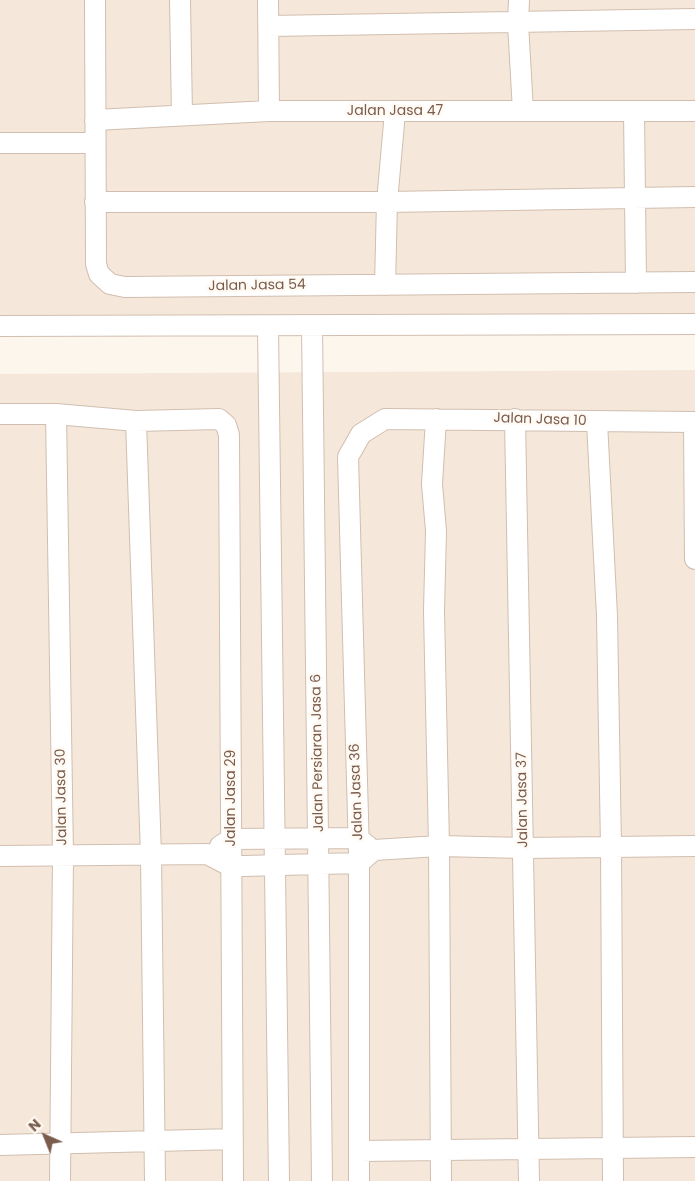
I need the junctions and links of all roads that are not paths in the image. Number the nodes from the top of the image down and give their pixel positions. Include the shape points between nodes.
1 (95, 0) edge
2 (180, 0) edge
3 (268, 0) edge
4 (519, 0) edge
5 (695, 19) edge
6 (518, 23) junction
7 (268, 26) junction
8 (269, 111) junction
9 (523, 111) junction
10 (634, 111) junction
11 (695, 111) edge
12 (395, 112) junction
13 (182, 115) junction
14 (95, 120) junction
15 (0, 143) edge
16 (95, 143) junction
17 (635, 198) junction
18 (695, 198) edge
19 (95, 202) junction
20 (387, 202) junction
21 (636, 282) junction
22 (695, 282) edge
23 (384, 285) junction
24 (695, 324) edge
25 (0, 326) edge
26 (312, 326) junction
27 (268, 327) junction
28 (0, 414) edge
29 (56, 414) junction
30 (385, 419) joint
31 (436, 419) junction
32 (515, 419) junction
33 (136, 421) junction
34 (597, 422) junction
35 (695, 422) edge
36 (695, 559) edge
37 (319, 838) junction
38 (358, 838) junction
39 (231, 840) junction
40 (275, 840) junction
41 (439, 846) junction
42 (695, 846) edge
43 (611, 847) junction
44 (524, 848) junction
45 (151, 854) junction
46 (207, 854) junction
47 (0, 856) edge
48 (63, 856) junction
49 (366, 856) junction
50 (320, 864) junction
51 (275, 865) junction
52 (230, 866) junction
53 (233, 1139) junction
54 (154, 1141) junction
55 (60, 1144) junction
56 (0, 1146) edge
57 (613, 1147) junction
58 (695, 1147) edge
59 (441, 1149) junction
60 (529, 1149) junction
61 (358, 1151) junction
62 (60, 1181) edge
63 (154, 1181) edge
64 (233, 1181) edge
65 (279, 1181) edge
66 (322, 1181) edge
67 (359, 1181) edge
68 (441, 1181) edge
69 (529, 1181) edge
70 (613, 1181) edge

1 - 14 street, Jalan Jasa 54
2 - 13 street
3 - 7 street
4 - 6 street
5 - 6 street
6 - 7 street
6 - 9 street
7 - 8 street
8 - 12 street, Jalan Jasa 47
8 - 13 street, Jalan Jasa 47
9 - 10 street, Jalan Jasa 47
9 - 12 street, Jalan Jasa 47
10 - 11 street, Jalan Jasa 47
10 - 17 street
12 - 20 street
13 - 14 street, Jalan Jasa 47
14 - 16 street, Jalan Jasa 54
15 - 16 street
16 - 19 street, Jalan Jasa 54
17 - 18 street
17 - 20 street
17 - 21 street
19 - 20 street
19 - 23 street, Jalan Jasa 54 via 96,264 99,274 110,284 125,287
20 - 23 street
21 - 22 street, Jalan Jasa 54
21 - 23 street, Jalan Jasa 54
24 - 26 street
25 - 27 street
26 - 27 street
26 - 37 street, Jalan Persiaran Jasa 6
27 - 40 street
28 - 29 street
29 - 33 street
29 - 48 street, Jalan Jasa 30
30 - 31 street, Jalan Jasa 10
30 - 38 street, Jalan Jasa 36 via 362,434 348,457
31 - 32 street, Jalan Jasa 10
31 - 41 street via 432,484 436,531 434,611
32 - 34 street, Jalan Jasa 10
32 - 44 street, Jalan Jasa 37
33 - 39 street, Jalan Jasa 29 via 219,419 226,425 229,435
33 - 45 street
34 - 35 street, Jalan Jasa 10
34 - 43 street via 606,616
35 - 36 street
37 - 38 street
37 - 40 street
37 - 50 street, Jalan Persiaran Jasa 6
38 - 49 street, Jalan Jasa 36
39 - 40 street
39 - 46 street
39 - 52 street, Jalan Jasa 29
40 - 51 street
41 - 44 street
41 - 49 street
41 - 59 street
42 - 43 street
43 - 44 street
43 - 57 street
44 - 60 street, Jalan Jasa 37
45 - 46 street
45 - 48 street
45 - 54 street
46 - 52 street
47 - 48 street
48 - 55 street, Jalan Jasa 30
49 - 50 street
49 - 61 street, Jalan Jasa 36
50 - 51 street
50 - 66 street, Jalan Persiaran Jasa 6
51 - 52 street
51 - 65 street
52 - 53 street, Jalan Jasa 29
53 - 54 street
53 - 64 street, Jalan Jasa 29
54 - 55 street
54 - 63 street
55 - 56 street
55 - 62 street, Jalan Jasa 30
57 - 58 street
57 - 60 street
57 - 70 street
59 - 60 street
59 - 61 street
59 - 68 street
60 - 69 street, Jalan Jasa 37
61 - 67 street, Jalan Jasa 36

